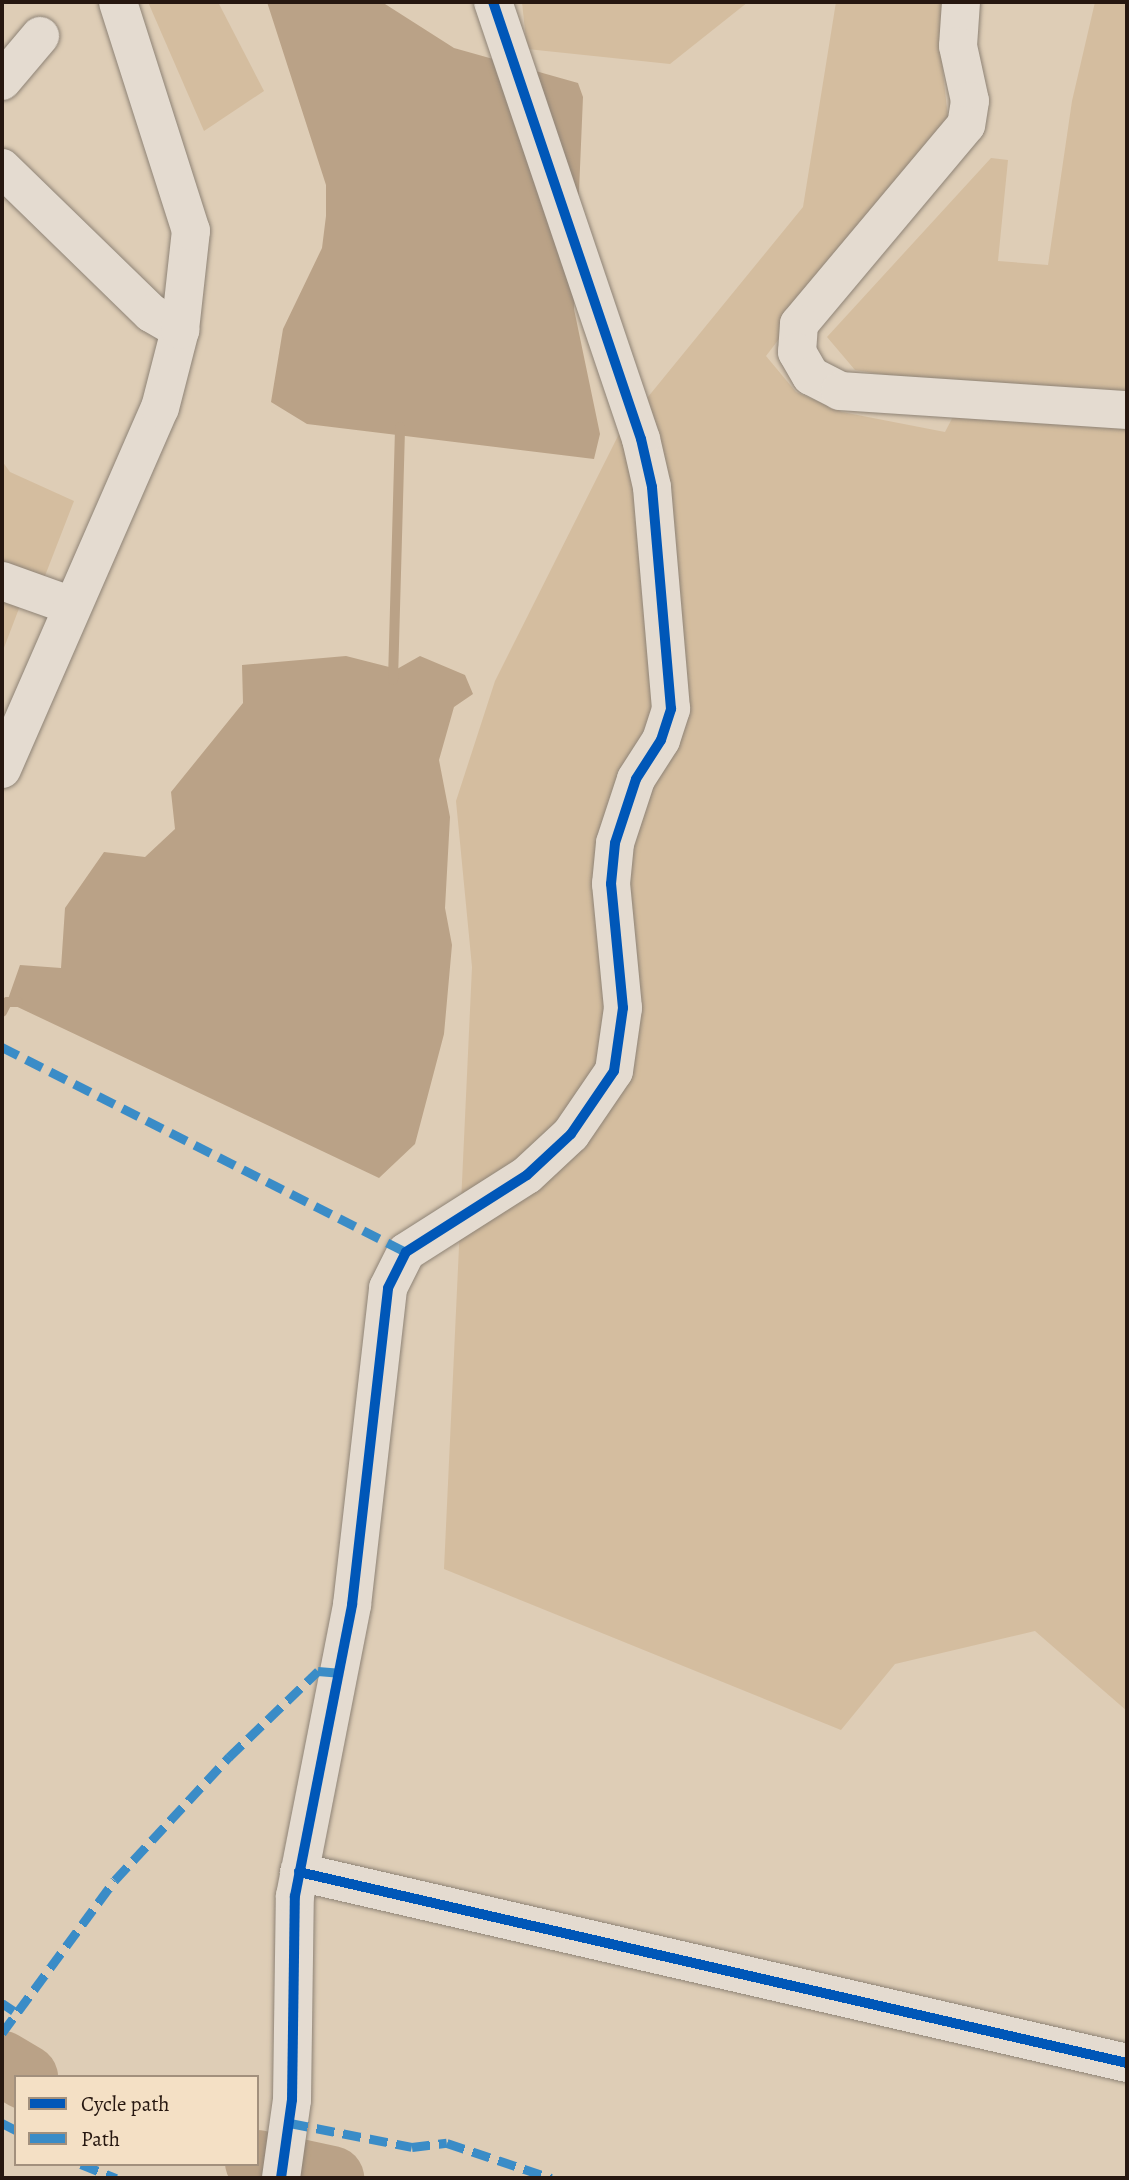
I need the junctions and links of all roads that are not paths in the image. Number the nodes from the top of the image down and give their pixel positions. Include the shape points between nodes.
1 (118, 2) edge
2 (493, 2) edge
3 (961, 2) edge
4 (40, 36) dead end
5 (2, 81) edge
6 (2, 169) edge
7 (180, 330) junction
8 (1127, 410) edge
9 (2, 581) edge
10 (72, 606) junction
11 (2, 769) edge
12 (299, 1872) junction
13 (1127, 2063) edge
14 (284, 2160) edge

1 - 7 street via 191,231
2 - 12 street via 615,361 652,487 671,709 632,789 615,843 611,884 623,1008 614,1071 570,1134 527,1175 395,1265 352,1605
3 - 8 street via 958,46 970,101 966,125 799,324 797,352 811,376 840,391
4 - 5 street
6 - 7 street via 150,313
7 - 10 street via 160,408
9 - 10 street
10 - 11 street
12 - 13 street
12 - 14 street

